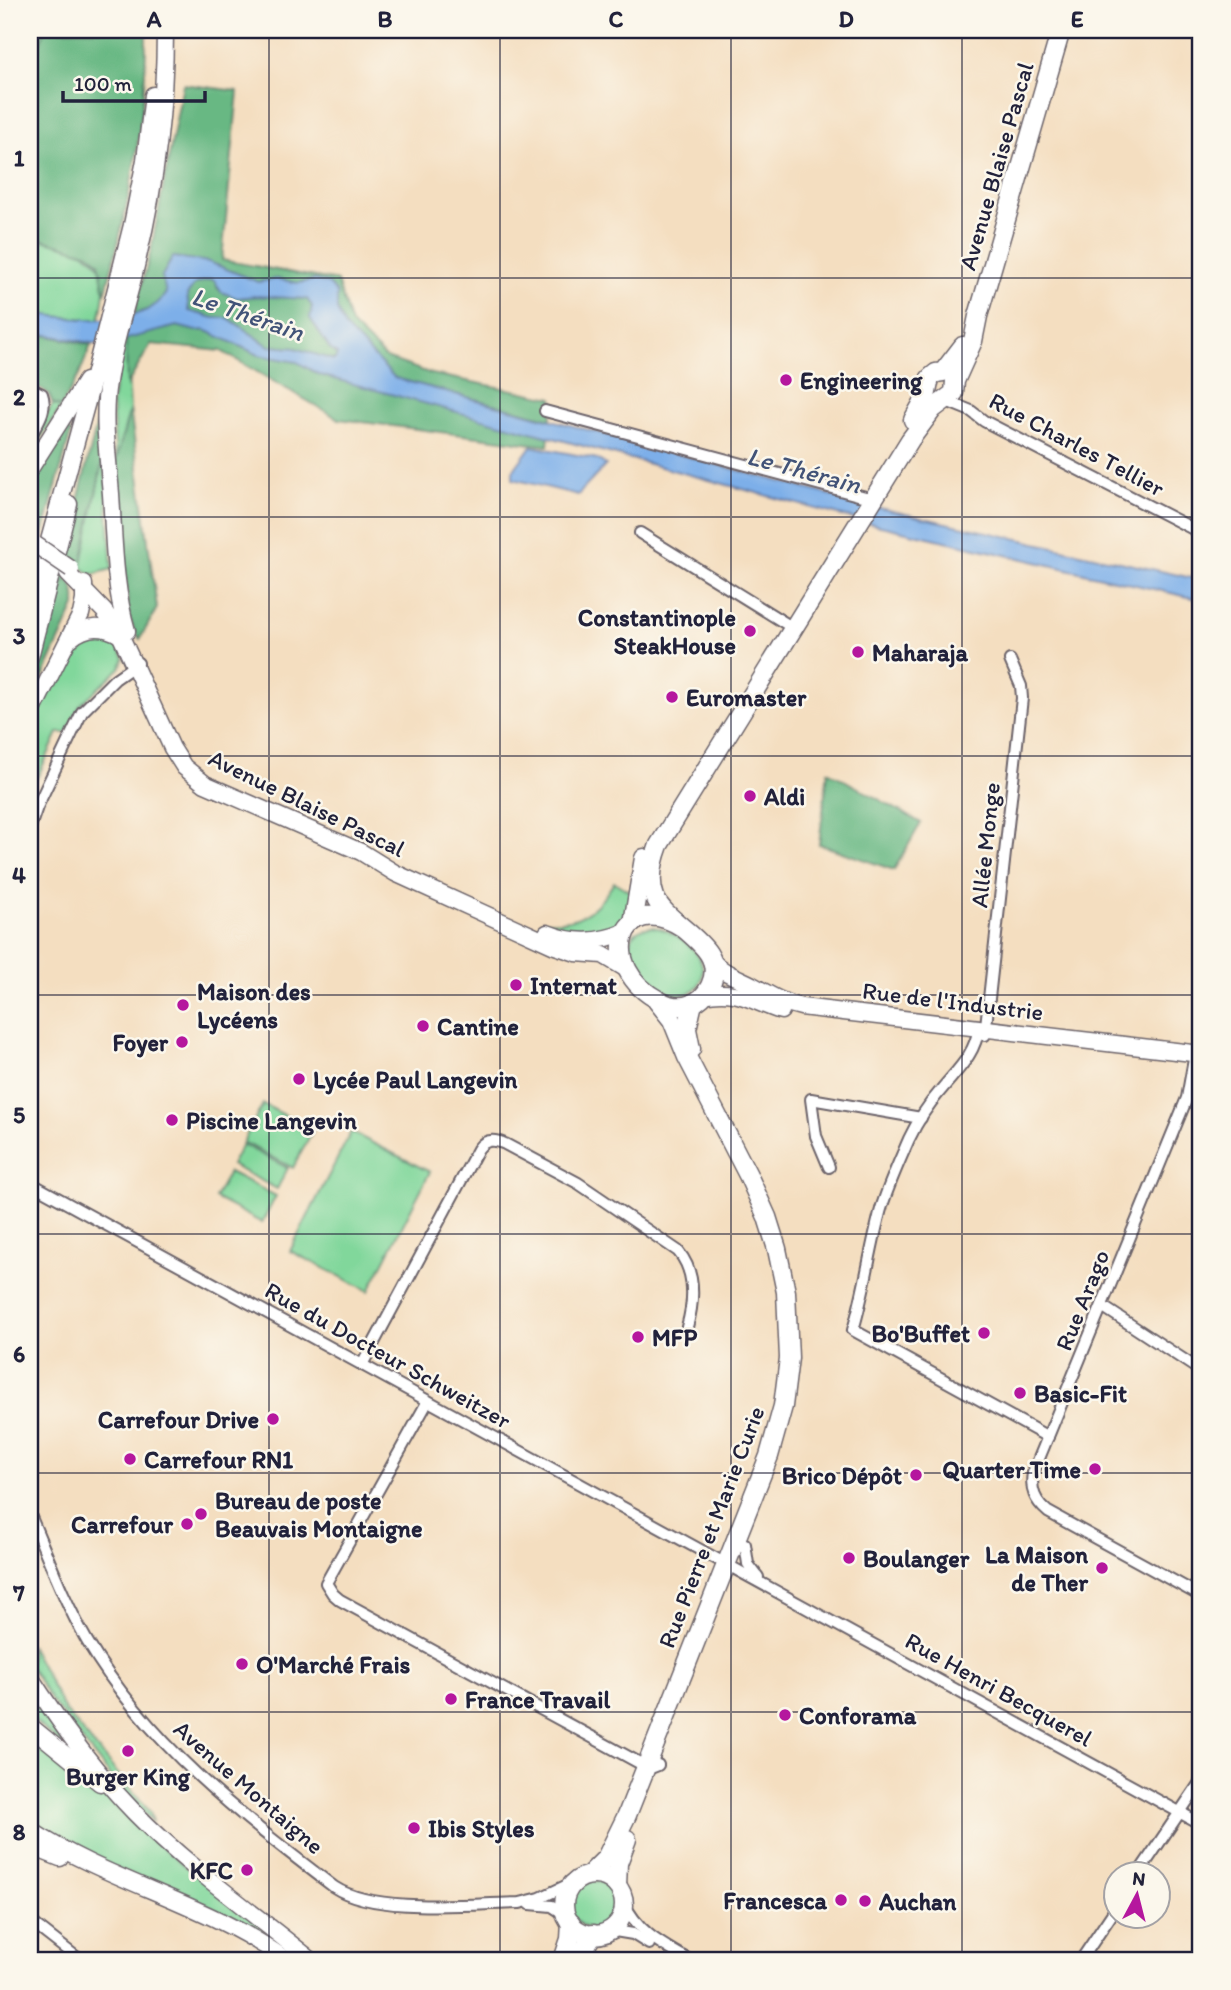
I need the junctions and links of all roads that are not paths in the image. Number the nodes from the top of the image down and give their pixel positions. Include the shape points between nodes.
1 (155, 30) edge
2 (165, 30) edge
3 (1061, 30) edge
4 (116, 316) junction
5 (108, 348) junction
6 (951, 379) junction
7 (30, 388) edge
8 (938, 398) junction
9 (545, 411) dead end
10 (971, 411) junction
11 (30, 437) edge
12 (30, 469) edge
13 (868, 499) junction
14 (640, 533) dead end
15 (1201, 533) edge
16 (33, 545) edge
17 (78, 580) junction
18 (117, 583) junction
19 (105, 596) junction
20 (30, 611) edge
21 (789, 626) junction
22 (123, 633) junction
23 (66, 643) junction
24 (30, 657) edge
25 (1010, 660) dead end
26 (137, 663) junction
27 (30, 716) edge
28 (30, 827) edge
29 (682, 927) junction
30 (629, 928) junction
31 (711, 960) junction
32 (625, 968) junction
33 (652, 997) junction
34 (698, 999) junction
35 (982, 1032) junction
36 (1198, 1057) edge
37 (920, 1118) junction
38 (829, 1167) dead end
39 (30, 1184) edge
40 (1102, 1306) junction
41 (687, 1327) dead end
42 (362, 1365) junction
43 (1201, 1371) edge
44 (428, 1401) junction
45 (1048, 1437) junction
46 (30, 1515) edge
47 (745, 1544) junction
48 (731, 1566) junction
49 (777, 1591) junction
50 (1201, 1596) edge
51 (30, 1677) edge
52 (30, 1726) edge
53 (652, 1765) junction
54 (1201, 1780) edge
55 (1180, 1812) junction
56 (146, 1824) junction
57 (1201, 1824) edge
58 (30, 1830) edge
59 (30, 1846) edge
60 (1147, 1860) edge
61 (583, 1878) junction
62 (135, 1884) junction
63 (620, 1894) junction
64 (520, 1903) junction
65 (568, 1919) junction
66 (30, 1921) edge
67 (1102, 1928) edge
68 (601, 1932) junction
69 (80, 1960) edge
70 (286, 1960) edge
71 (312, 1960) edge
72 (563, 1960) edge
73 (578, 1960) edge
74 (674, 1960) edge
75 (689, 1960) edge
76 (1081, 1960) edge

1 - 4 street via 145,160
2 - 4 street via 159,147 147,211
3 - 6 main road, Avenue Blaise Pascal via 972,347
4 - 5 street
5 - 12 street
5 - 18 street via 106,413
5 - 20 street via 94,376
5 - 24 street
6 - 8 main road, Avenue Blaise Pascal via 953,395
6 - 8 main road, Avenue Blaise Pascal via 936,373 930,378
6 - 10 street, Rue Charles Tellier
7 - 11 street via 42,394 44,403
8 - 10 street, Rue Charles Tellier
8 - 13 main road, Avenue Blaise Pascal via 921,407
9 - 13 street
10 - 15 street, Rue Charles Tellier
13 - 21 main road, Avenue Blaise Pascal
14 - 21 street
16 - 17 street, Avenue Blaise Pascal, bridge
17 - 19 street via 94,597
17 - 22 street, Avenue Blaise Pascal
17 - 23 street via 83,609
18 - 19 street
18 - 22 street
19 - 22 street, Avenue Blaise Pascal
21 - 29 main road, Avenue Blaise Pascal via 659,845 652,870 653,892 661,908
21 - 30 main road, Avenue Blaise Pascal via 681,788 648,848
22 - 23 street via 93,627
22 - 26 street, Avenue Blaise Pascal
23 - 27 street
25 - 35 street, Allée Monge via 1022,698
26 - 28 street via 82,712
26 - 30 street, Avenue Blaise Pascal via 185,755 209,776 552,935 591,942
26 - 32 street, Avenue Blaise Pascal via 176,754 200,780 555,946 603,955
29 - 30 main road, Avenue Blaise Pascal via 657,917 643,918
29 - 31 main road, Avenue Blaise Pascal
30 - 32 main road, Avenue Blaise Pascal via 621,951
31 - 34 main road via 713,979
31 - 35 street, Rue de l'Industrie via 728,975 795,1006
32 - 33 main road, Avenue Blaise Pascal
33 - 34 main road via 682,1006
33 - 48 main road, Rue Pierre et Marie Curie via 670,1016 762,1206 777,1249 787,1302 789,1357 781,1415
34 - 35 street, Rue de l'Industrie via 732,993 791,1013
34 - 47 main road, Rue Pierre et Marie Curie via 687,1029 690,1045 771,1203 788,1259 794,1306 796,1354 789,1413 773,1472
35 - 36 street, Rue de l'Industrie
35 - 37 street via 966,1062
36 - 40 street, Rue Arago via 1187,1098
37 - 38 street via 811,1099 814,1132
37 - 45 street via 884,1200 853,1330
39 - 42 street, Rue du Docteur Schweitzer
40 - 43 street
40 - 45 street, Rue Arago
41 - 42 street via 691,1286 687,1265 678,1251 573,1180 492,1140 478,1149
42 - 44 street, Rue du Docteur Schweitzer
44 - 48 street, Rue du Docteur Schweitzer
44 - 53 street via 326,1583 330,1590 340,1600
45 - 50 street, Rue Arago via 1032,1483 1042,1507
46 - 64 street, Avenue Montaigne via 80,1627 134,1709 196,1775 311,1869 341,1891 380,1903
47 - 48 main road, Rue Pierre et Marie Curie
47 - 49 street, Rue Henri Becquerel via 750,1567
48 - 49 street, Rue Henri Becquerel
48 - 53 main road, Rue Pierre et Marie Curie
49 - 55 street, Rue Henri Becquerel
51 - 56 street via 93,1763
52 - 56 street
53 - 61 main road, Rue Pierre et Marie Curie via 610,1851
53 - 63 main road, Rue Pierre et Marie Curie via 640,1811 618,1863
54 - 55 street
55 - 57 street, Rue Henri Becquerel
55 - 60 street
56 - 71 street
58 - 62 street
59 - 62 street
61 - 63 main road via 606,1877
61 - 64 street, Avenue Montaigne
61 - 65 main road via 565,1896
62 - 70 street via 225,1922
63 - 68 main road via 621,1916
63 - 75 street via 645,1933
64 - 65 street, Avenue Montaigne via 552,1906
65 - 68 main road via 580,1931
65 - 72 main road via 570,1939
66 - 69 street
67 - 76 street
68 - 73 main road
68 - 74 street via 632,1934

